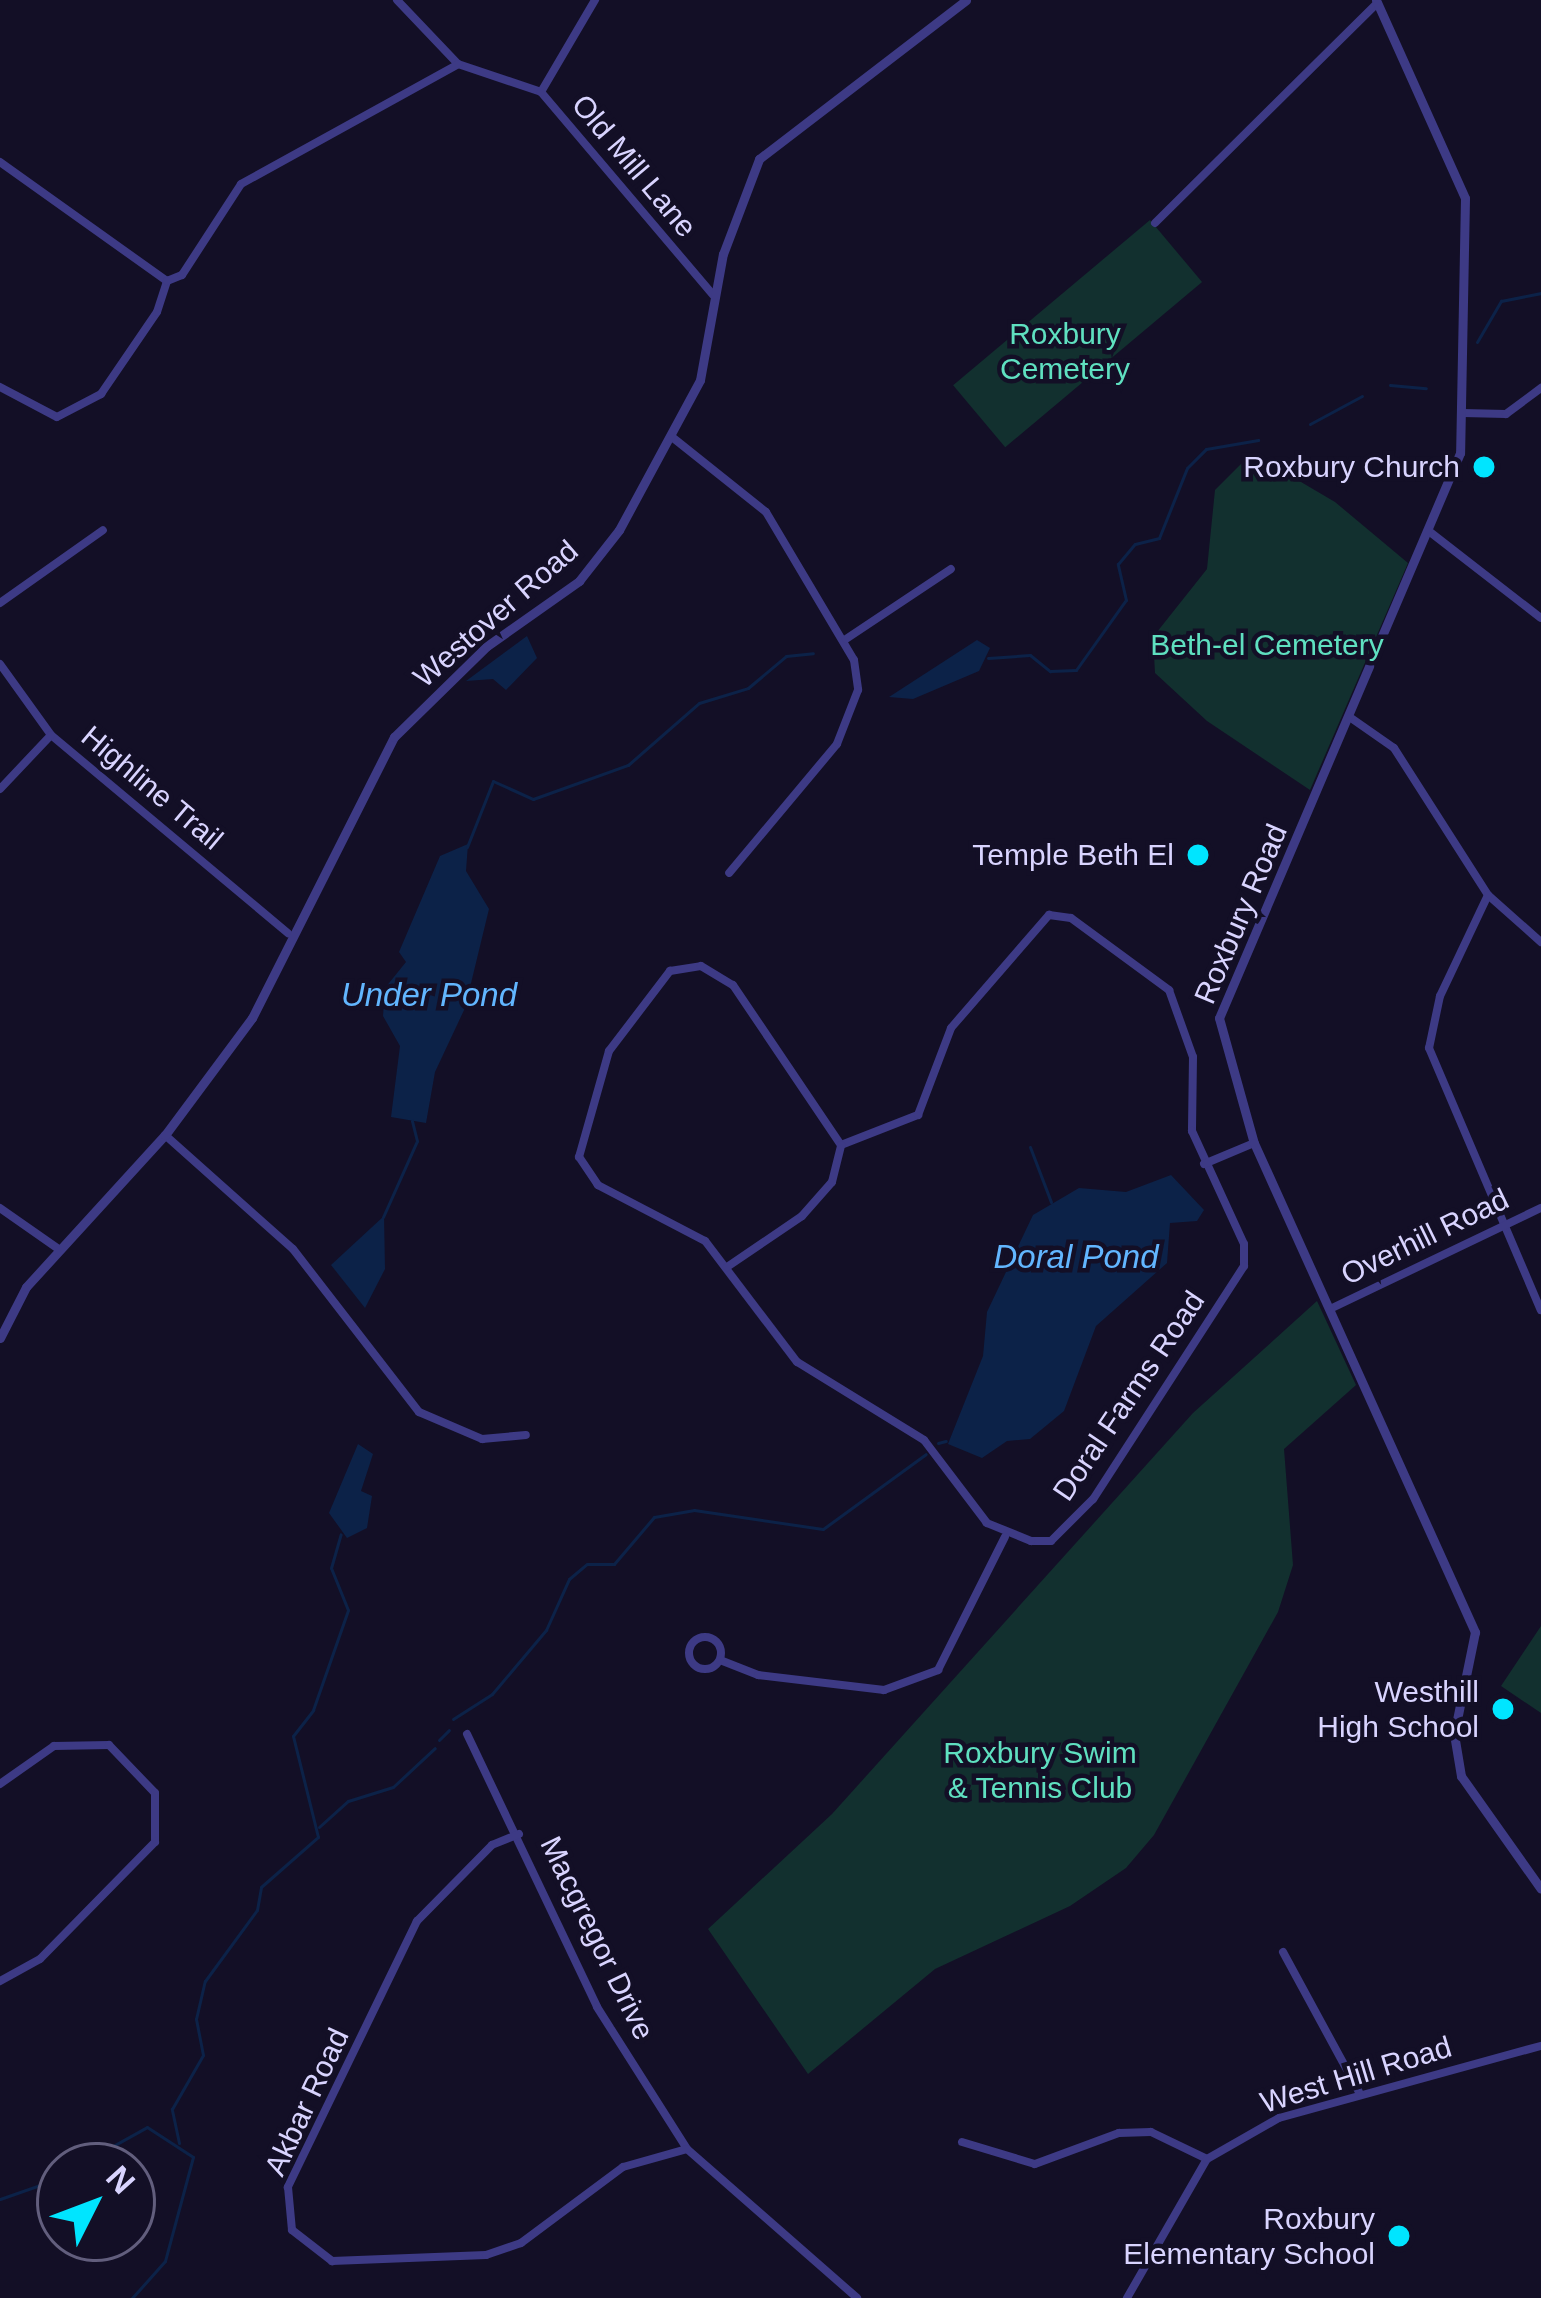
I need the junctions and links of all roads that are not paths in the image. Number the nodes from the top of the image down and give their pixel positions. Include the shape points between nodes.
1 (397, 0) edge
2 (595, 0) edge
3 (966, 0) edge
4 (1377, 2) edge
5 (458, 64) junction
6 (542, 92) junction
7 (0, 162) edge
8 (1154, 223) dead end
9 (167, 281) junction
10 (712, 295) junction
11 (0, 387) edge
12 (1541, 388) edge
13 (1463, 413) junction
14 (672, 437) junction
15 (103, 530) dead end
16 (1430, 532) junction
17 (951, 569) dead end
18 (0, 603) edge
19 (1541, 618) edge
20 (846, 639) junction
21 (0, 664) edge
22 (1351, 718) junction
23 (52, 735) junction
24 (0, 789) edge
25 (729, 873) dead end
26 (1488, 895) junction
27 (288, 933) junction
28 (1541, 942) edge
29 (165, 1135) junction
30 (1254, 1143) junction
31 (841, 1145) junction
32 (1204, 1164) junction
33 (0, 1208) edge
34 (1541, 1208) edge
35 (1502, 1225) junction
36 (60, 1250) junction
37 (727, 1267) junction
38 (1330, 1309) junction
39 (1541, 1310) edge
40 (0, 1338) edge
41 (526, 1435) dead end
42 (1005, 1537) junction
43 (720, 1660) junction
44 (467, 1734) dead end
45 (0, 1784) edge
46 (519, 1834) junction
47 (1541, 1889) edge
48 (1283, 1952) dead end
49 (0, 1981) edge
50 (1541, 2046) edge
51 (1359, 2092) junction
52 (962, 2142) dead end
53 (687, 2150) junction
54 (1207, 2159) junction
55 (857, 2298) edge
56 (1127, 2298) edge

1 - 5 street, Old Mill Lane
2 - 6 street
3 - 10 street, Westover Road via 759,159
4 - 8 street
4 - 13 street, Roxbury Road via 1465,198
5 - 6 street, Old Mill Lane
5 - 9 street via 279,154 241,184 182,275
6 - 10 street, Old Mill Lane
7 - 9 street
9 - 11 street via 123,370 79,409 42,416
10 - 14 street, Westover Road via 700,380
12 - 13 street via 1506,414
13 - 16 street, Roxbury Road via 1460,453
14 - 20 street via 766,512
14 - 27 street, Westover Road via 579,581 487,646 394,737
15 - 18 street
16 - 19 street
16 - 22 street, Roxbury Road
17 - 20 street
20 - 25 street via 858,690 837,744
21 - 23 street, Highline Trail
22 - 26 street via 1416,775
22 - 30 street, Roxbury Road via 1219,1018
23 - 24 street
23 - 27 street, Highline Trail
26 - 28 street
26 - 35 street via 1440,996 1429,1048
27 - 29 street, Westover Road via 252,1018
29 - 36 street, Westover Road
29 - 41 street via 293,1249 419,1412 482,1439
30 - 32 street
30 - 38 street, Roxbury Road
31 - 32 street, Doral Farms Road via 919,1115 951,1028 1049,916 1071,918 1169,990 1193,1057 1192,1131
31 - 37 street via 832,1182 802,1216
31 - 37 street via 725,977 691,966 657,980 609,1051 579,1156 598,1185 692,1231
32 - 42 street, Doral Farms Road via 1244,1244 1244,1266 1083,1511 1051,1541
33 - 36 street
34 - 35 street, Overhill Road
35 - 38 street, Overhill Road
35 - 39 street
36 - 40 street, Westover Road
37 - 42 street via 760,1326 797,1362 924,1439
38 - 47 street, Roxbury Road via 1475,1632 1454,1734 1461,1776
42 - 43 street via 938,1670 884,1690 758,1675
43 - 43 street via 713,1639 690,1647 700,1669
44 - 46 street, Macgregor Drive
45 - 49 street via 76,1741 109,1745 155,1793 155,1842 40,1959
46 - 53 street, Macgregor Drive via 597,2007
46 - 53 street, Akbar Road via 492,1846 417,1921 288,2187 292,2230 332,2261 486,2255 521,2243 608,2175
48 - 51 street
50 - 51 street, West Hill Road
51 - 54 street, West Hill Road via 1279,2118
52 - 54 street via 1035,2164 1119,2133 1150,2132
53 - 55 street, Macgregor Drive
54 - 56 street

